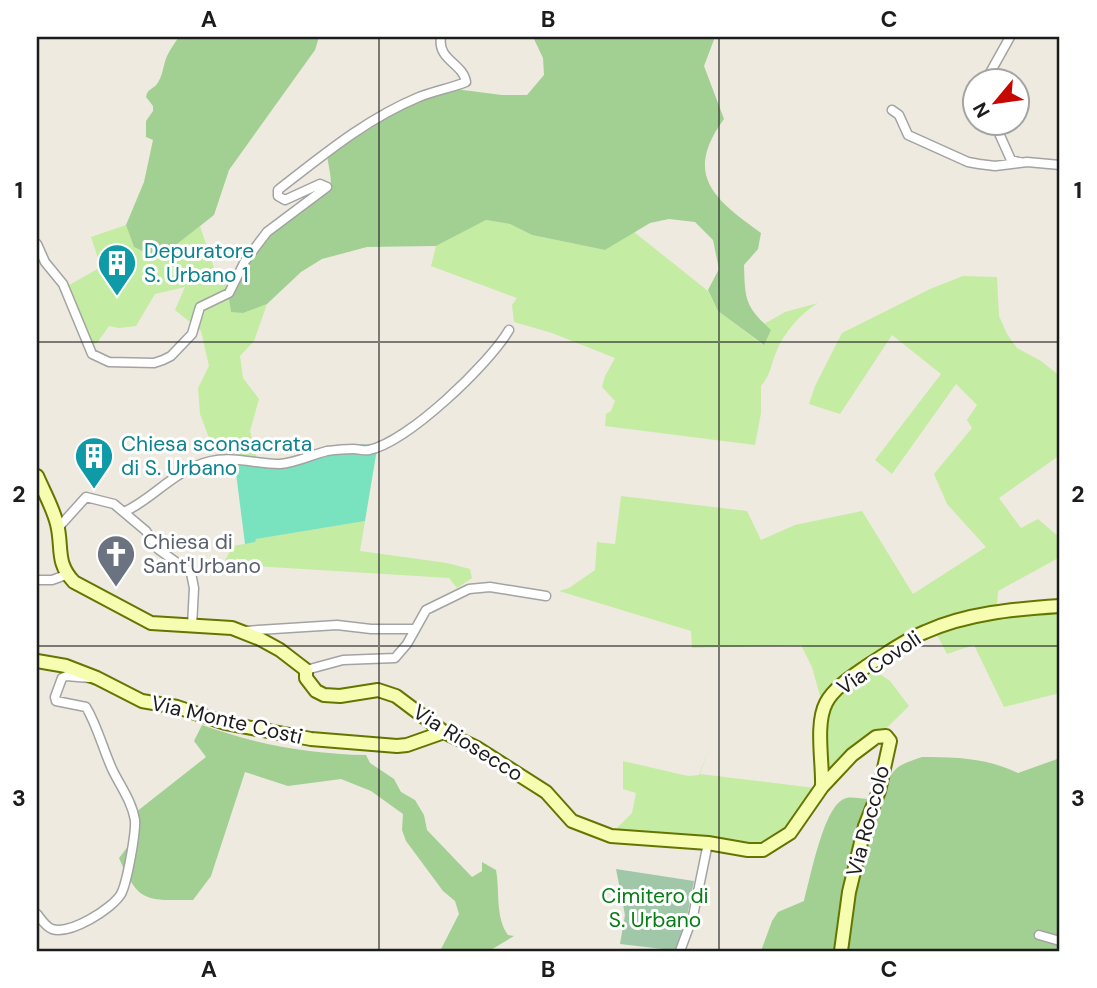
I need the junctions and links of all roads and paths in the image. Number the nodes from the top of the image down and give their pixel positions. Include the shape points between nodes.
1 (441, 37) edge
2 (1010, 37) edge
3 (994, 66) edge
4 (892, 110) dead end
5 (1000, 136) edge
6 (1022, 163) junction
7 (1060, 165) edge
8 (37, 244) edge
9 (509, 330) dead end
10 (37, 476) edge
11 (124, 512) junction
12 (58, 528) junction
13 (66, 575) junction
14 (37, 580) edge
15 (546, 596) dead end
16 (1060, 606) edge
17 (192, 626) junction
18 (415, 629) junction
19 (241, 632) junction
20 (37, 661) edge
21 (306, 670) junction
22 (97, 678) junction
23 (444, 732) junction
24 (822, 787) junction
25 (708, 843) junction
26 (37, 914) edge
27 (1039, 935) dead end
28 (1060, 941) edge
29 (680, 951) edge
30 (841, 951) edge

1 - 8 street via 443,55 466,82 381,116 278,190 285,200 320,184 327,187 267,232 231,290 200,307 192,334 168,358 154,363 109,362 92,354 63,284
2 - 3 street
4 - 6 street via 908,135 968,162
5 - 6 street via 1011,160
6 - 7 street
9 - 11 street via 462,386 388,443 280,464 211,461 171,479
10 - 12 street
11 - 12 street via 114,503 86,498
11 - 17 street via 158,549 191,573
12 - 13 street
13 - 14 street
13 - 17 street, Via Riosecco via 143,620
15 - 18 street via 473,588 428,609
16 - 24 street, Via Covoli via 968,617 923,632 860,671 825,704
17 - 19 street, Via Riosecco
18 - 19 street via 337,625
18 - 21 street via 392,660 344,660
19 - 21 street, Via Riosecco via 280,650
20 - 22 street, Via Monte Costi
21 - 23 street, Via Riosecco via 306,678 320,694 387,692
22 - 23 street, Via Monte Costi via 142,701 302,738 397,746
22 - 26 street, Via Monte Costi via 66,676 55,697 61,703 86,706 130,803 134,840 122,893 98,916 67,928 51,929
23 - 25 street, Via Riosecco via 536,786 578,824 611,836
24 - 25 street, Via Riosecco via 790,833 771,847 748,850
24 - 30 street, Via Roccolo via 861,748 880,736 888,738 890,748 849,892
25 - 29 street via 693,916
27 - 28 street

